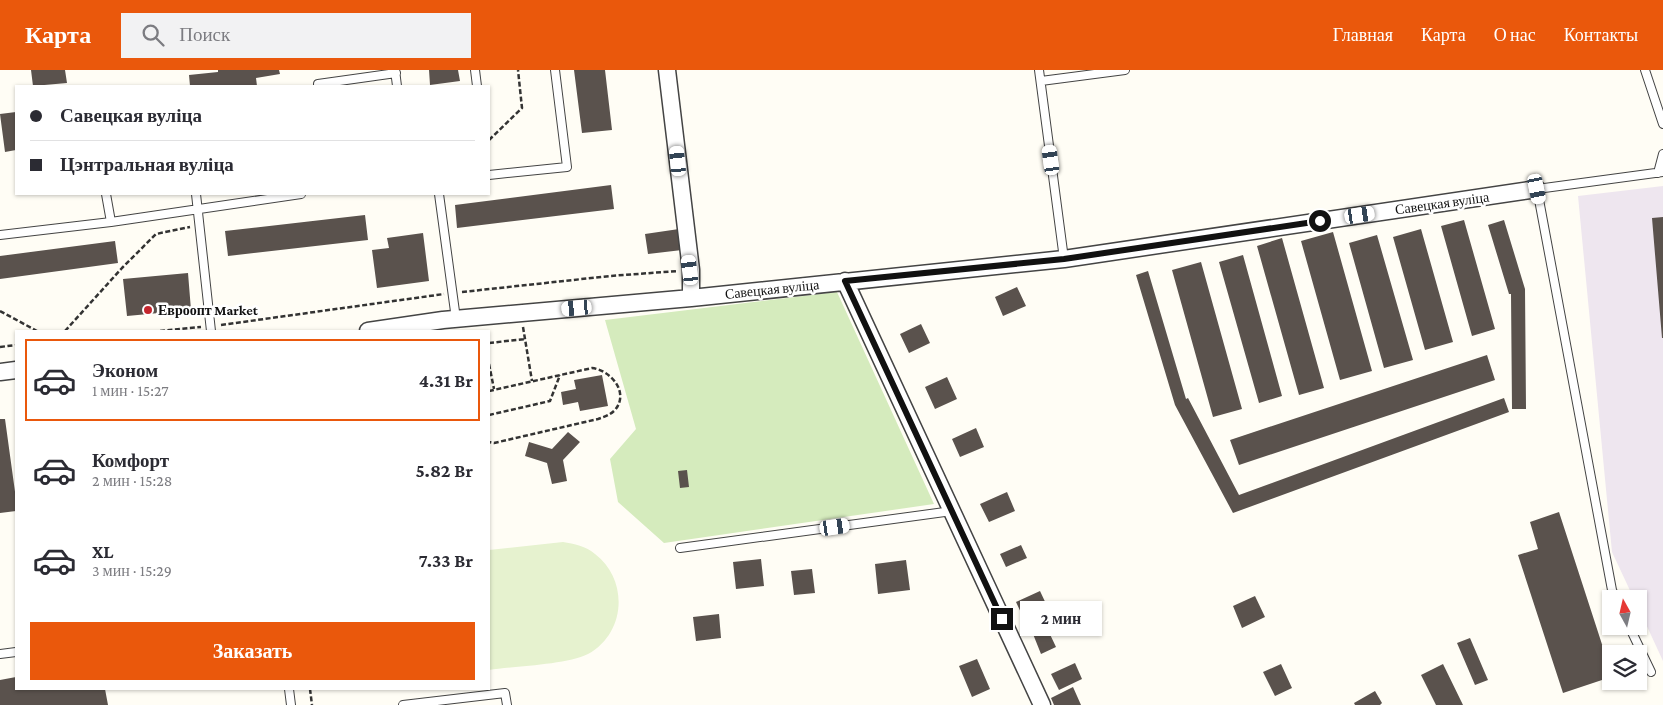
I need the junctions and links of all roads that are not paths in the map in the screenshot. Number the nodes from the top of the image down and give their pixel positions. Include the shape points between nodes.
1 (475, 70) edge
2 (555, 70) edge
3 (667, 70) edge
4 (1039, 70) edge
5 (1125, 70) edge
6 (1645, 70) edge
7 (396, 72) edge
8 (1041, 81) junction
9 (318, 85) edge
10 (397, 85) edge
11 (477, 85) edge
12 (1663, 124) edge
13 (1663, 154) edge
14 (1660, 172) edge
15 (490, 174) edge
16 (1537, 189) junction
17 (106, 195) edge
18 (196, 195) edge
19 (294, 195) edge
20 (439, 195) edge
21 (198, 208) junction
22 (111, 222) junction
23 (0, 235) edge
24 (1064, 259) junction
25 (845, 281) junction
26 (691, 298) junction
27 (456, 319) junction
28 (211, 329) edge
29 (375, 330) edge
30 (15, 370) edge
31 (0, 372) edge
32 (952, 511) junction
33 (680, 548) dead end
34 (1612, 590) edge
35 (1633, 635) edge
36 (15, 652) edge
37 (0, 654) edge
38 (1651, 672) dead end
39 (289, 690) edge
40 (291, 705) edge
41 (403, 705) edge
42 (507, 705) edge
43 (1042, 705) edge

1 - 11 lane
2 - 15 lane via 567,167
3 - 26 street
4 - 8 lane
5 - 8 lane
6 - 12 lane
7 - 9 lane
7 - 10 lane
8 - 24 lane
13 - 14 lane
14 - 16 lane
16 - 24 street, Савецкая вуліца
16 - 34 lane
17 - 22 lane
18 - 21 lane
19 - 21 lane
20 - 27 lane
21 - 22 lane
21 - 28 lane
22 - 23 lane
24 - 25 street, Савецкая вуліца
25 - 26 street, Савецкая вуліца
25 - 32 street
26 - 27 street, Савецкая вуліца
27 - 29 street, Савецкая вуліца
30 - 31 street
32 - 33 lane
32 - 43 street
35 - 38 lane
36 - 37 lane
39 - 40 lane
41 - 42 lane via 506,693

